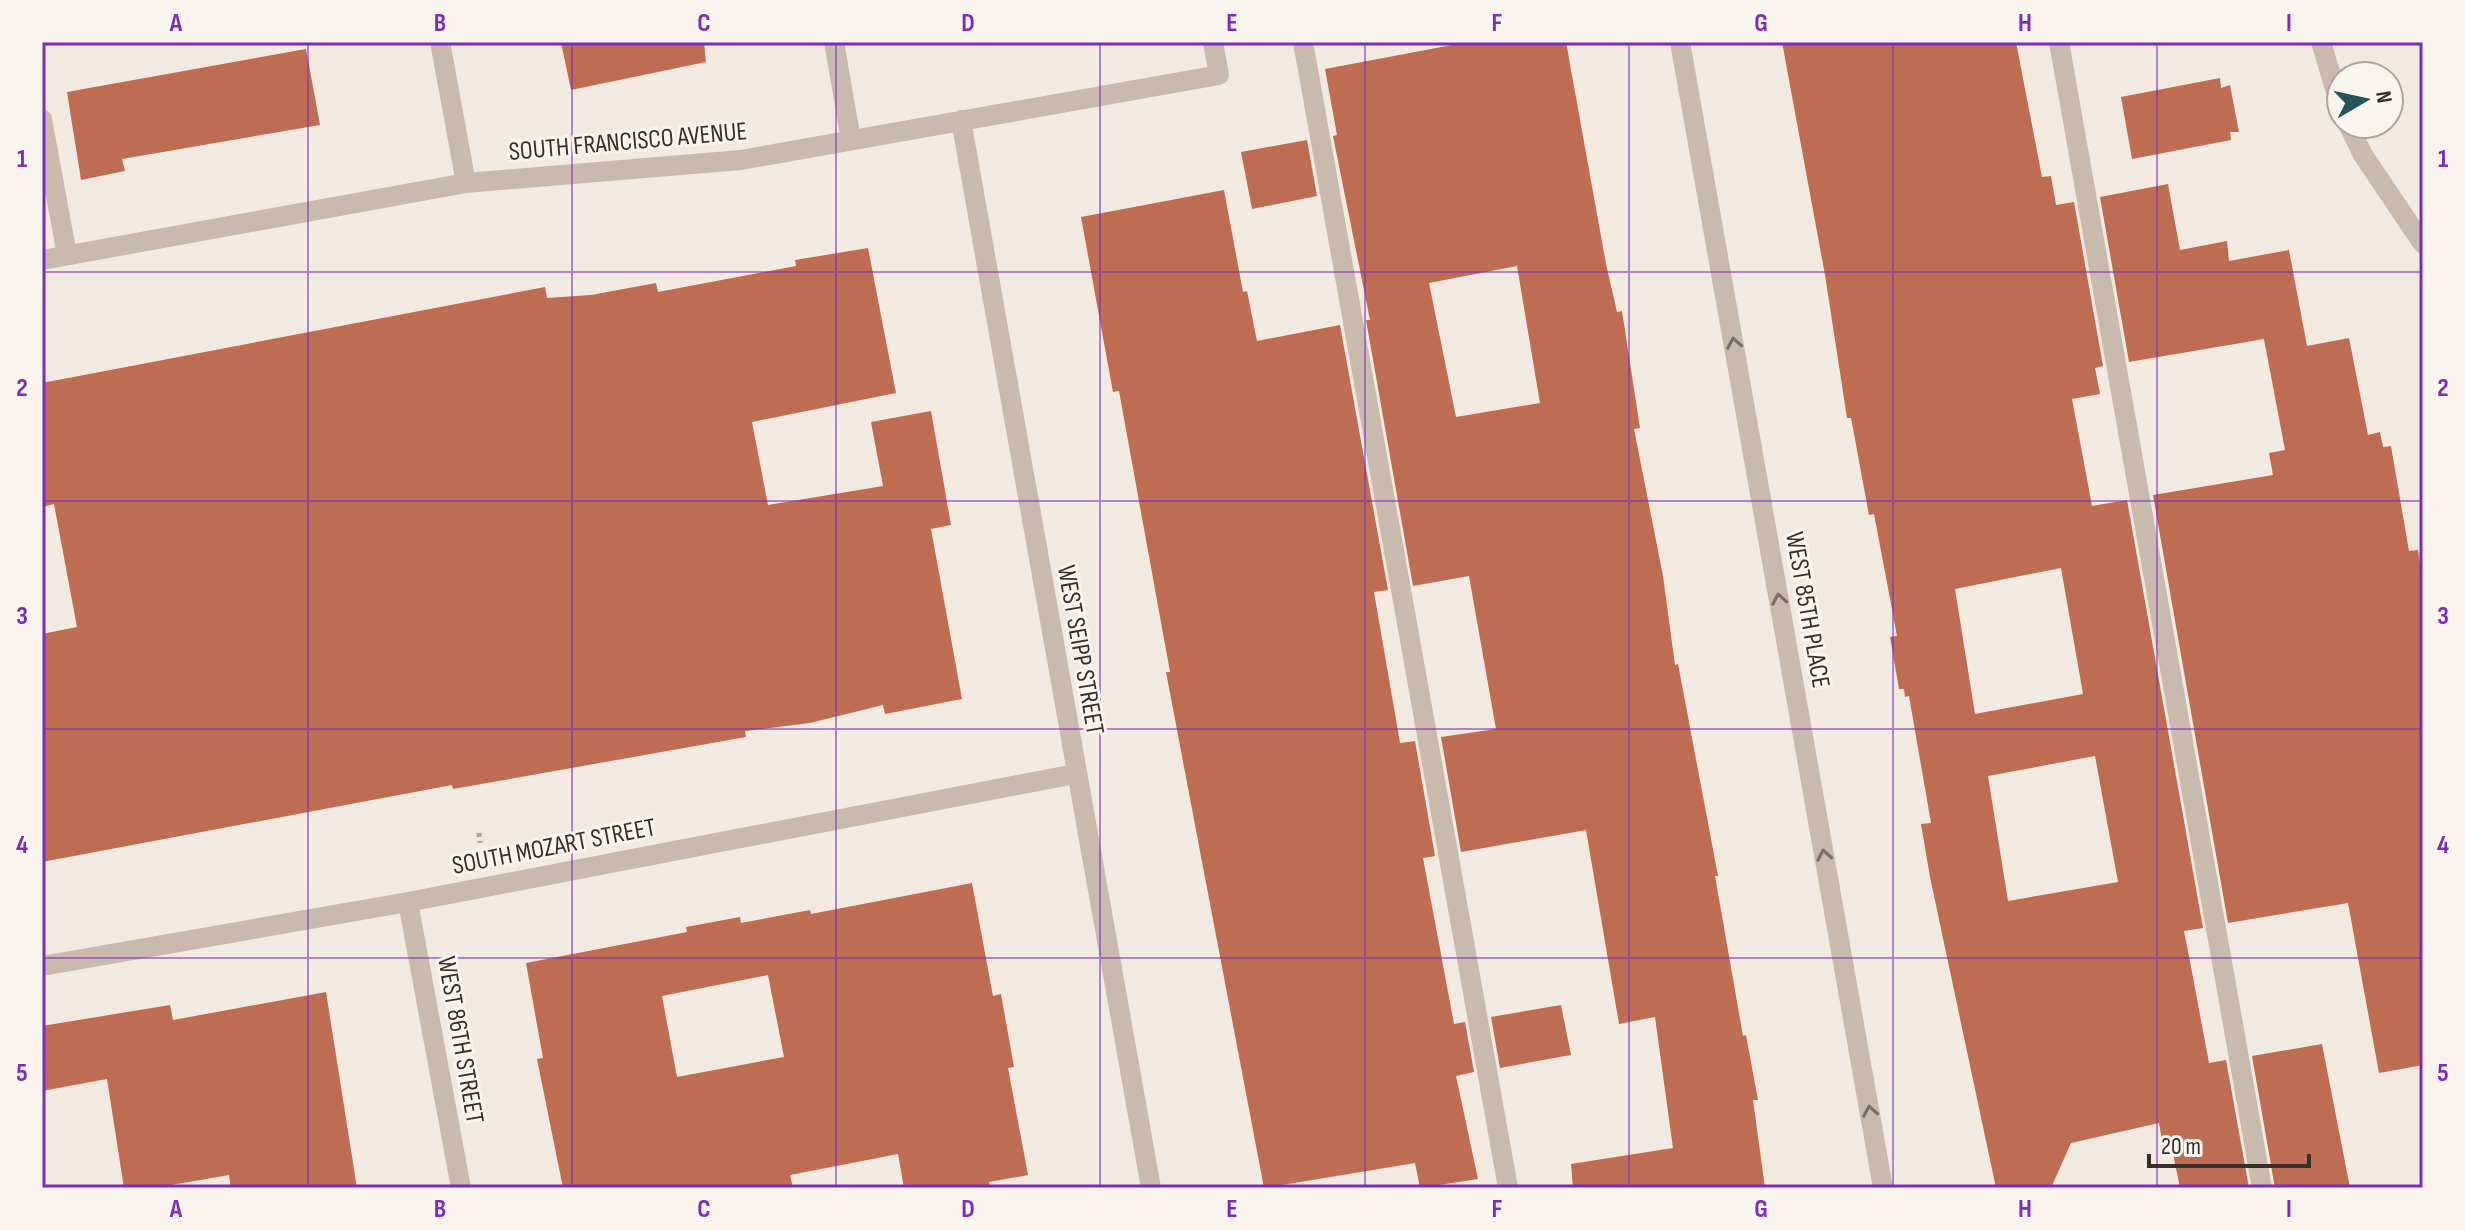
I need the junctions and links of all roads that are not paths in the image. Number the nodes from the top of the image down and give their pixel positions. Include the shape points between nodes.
1 (440, 42) edge
2 (834, 42) edge
3 (1213, 42) edge
4 (1303, 42) edge
5 (1680, 42) edge
6 (2059, 42) edge
7 (42, 119) edge
8 (961, 120) junction
9 (851, 140) junction
10 (2356, 140) edge
11 (466, 183) junction
12 (2423, 244) edge
13 (67, 255) junction
14 (42, 260) edge
15 (1075, 774) junction
16 (408, 902) junction
17 (42, 966) edge
18 (461, 1188) edge
19 (1151, 1188) edge
20 (1508, 1188) edge
21 (1883, 1188) edge
22 (2262, 1188) edge

1 - 11 street
2 - 9 street
3 - 8 street, SOUTH FRANCISCO AVENUE via 1219,75
4 - 20 street
21 -> 5 street, WEST 85TH PLACE
6 - 22 street
7 - 13 street
8 - 9 street, SOUTH FRANCISCO AVENUE
8 - 15 street, WEST SEIPP STREET
9 - 11 street, SOUTH FRANCISCO AVENUE via 727,162
10 - 12 street
11 - 13 street, SOUTH FRANCISCO AVENUE
13 - 14 street, SOUTH FRANCISCO AVENUE
15 - 16 street, SOUTH MOZART STREET
15 - 19 street, WEST SEIPP STREET
16 - 17 street, SOUTH MOZART STREET
16 - 18 street, WEST 86TH STREET

